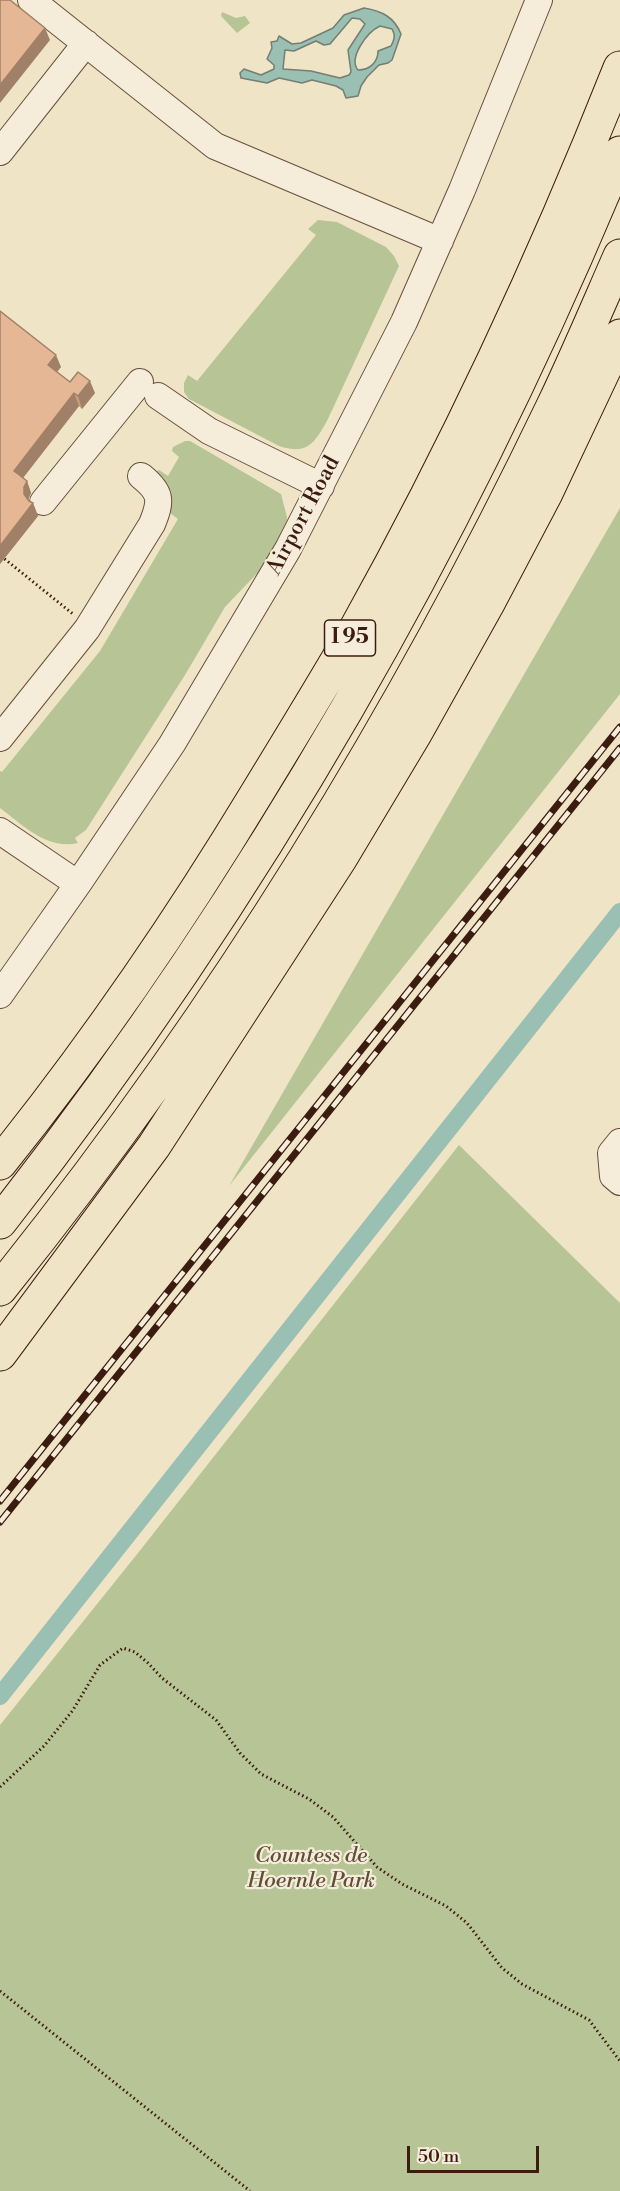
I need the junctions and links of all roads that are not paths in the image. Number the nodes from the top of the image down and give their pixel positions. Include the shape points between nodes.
1 (31, 0) edge
2 (539, 0) edge
3 (86, 43) junction
4 (620, 68) edge
5 (0, 152) edge
6 (620, 153) edge
7 (440, 241) junction
8 (620, 256) edge
9 (620, 336) edge
10 (141, 476) dead end
11 (321, 486) junction
12 (43, 502) dead end
13 (0, 738) edge
14 (0, 831) edge
15 (78, 884) junction
16 (0, 995) edge
17 (620, 1142) edge
18 (0, 1163) edge
19 (620, 1182) edge
20 (0, 1222) edge
21 (0, 1289) edge
22 (0, 1354) edge

1 - 3 street
2 - 7 street, Airport Road
3 - 5 street
3 - 7 street via 215,146
4 - 18 highway, I 95 via 558,218 481,386 346,645 189,904 118,1007
6 - 20 highway via 557,299 473,475 351,700 249,870 178,977
7 - 11 street, Airport Road via 404,322
8 - 21 highway via 507,499 358,768 241,959 147,1095
9 - 22 highway via 546,493 487,605 340,859 154,1146
10 - 13 street via 156,490 157,512 89,626
11 - 12 street via 209,431 149,389
11 - 15 street, Airport Road via 172,744
14 - 15 street
15 - 16 street, Airport Road
17 - 19 street via 611,1153 613,1176

